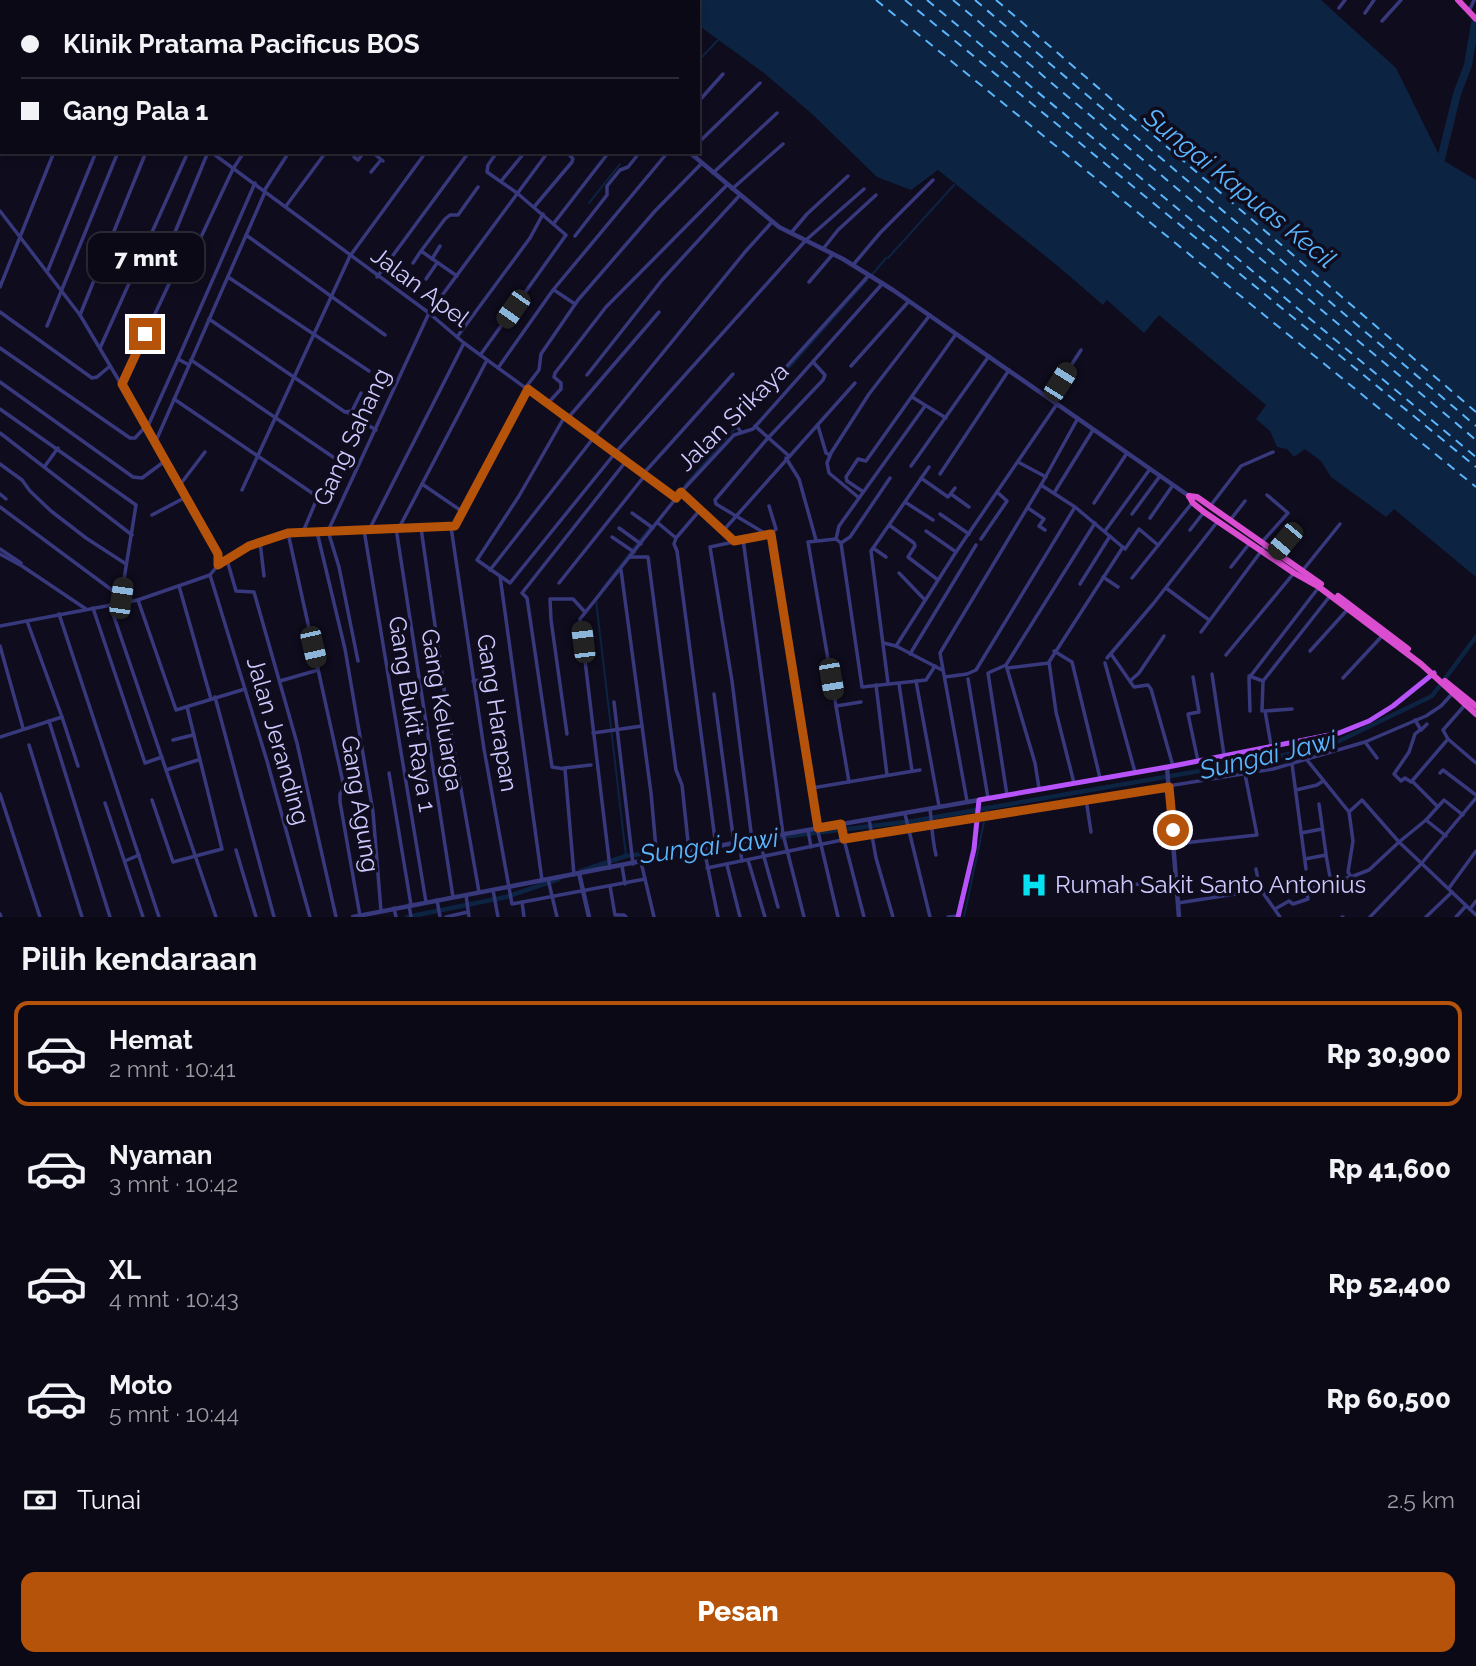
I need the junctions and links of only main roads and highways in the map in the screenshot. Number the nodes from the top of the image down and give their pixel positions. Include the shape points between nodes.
1 (1458, 0) edge
2 (1472, 15) edge
3 (1191, 499) road end
4 (1207, 509) junction
5 (1262, 547) junction
6 (1297, 572) junction
7 (1433, 673) junction
8 (1454, 691) junction
9 (1476, 706) edge
10 (1476, 713) edge
11 (958, 917) edge

1 - 2 highway
3 - 4 highway
4 - 5 highway
4 - 5 highway via 1248,545
5 - 6 highway
5 - 6 highway
6 - 7 highway
6 - 7 highway via 1362,614
7 - 8 highway
7 - 11 main road via 1393,706 1351,729 1169,769 979,802 982,816
8 - 9 highway
8 - 10 highway

